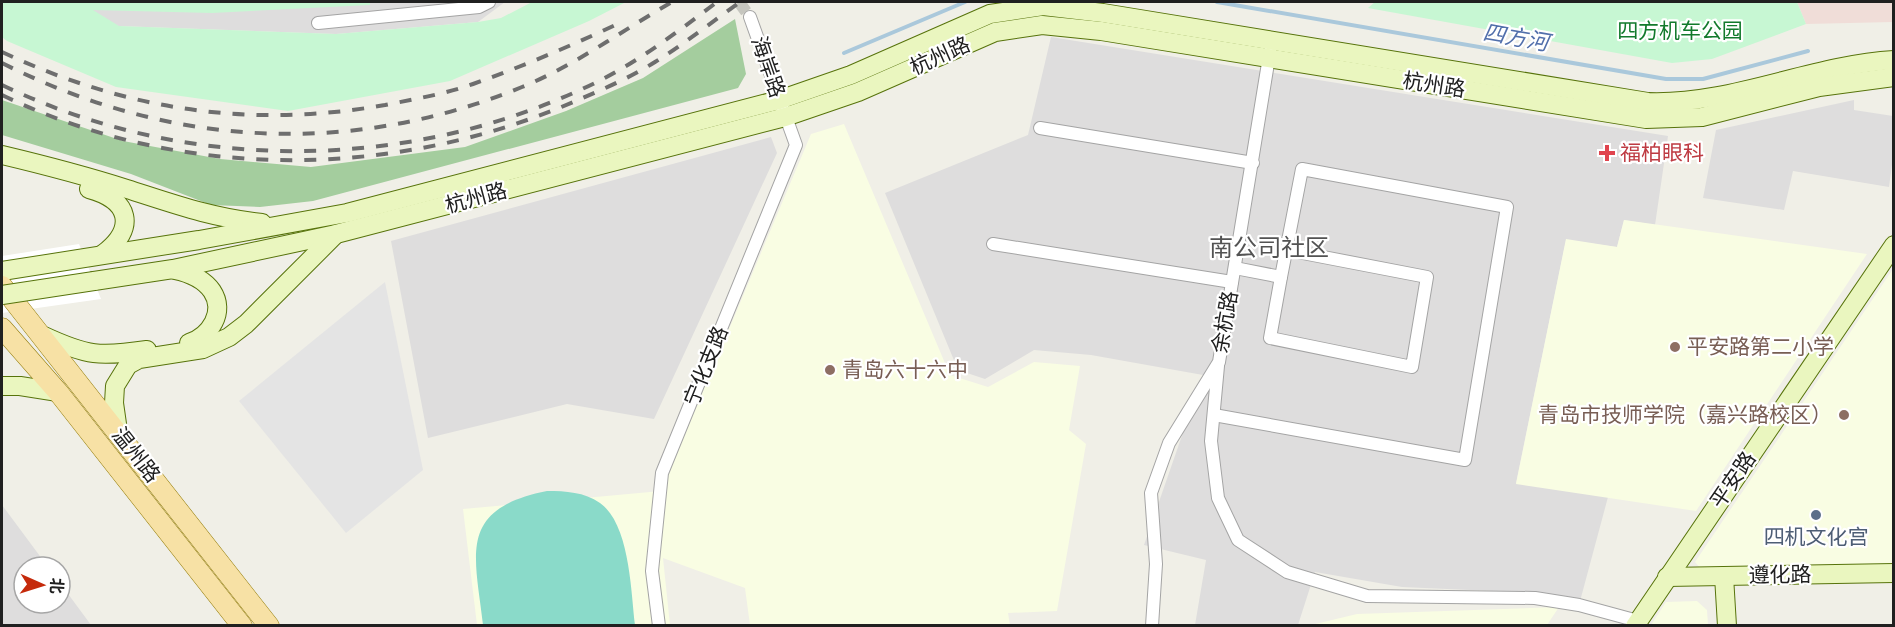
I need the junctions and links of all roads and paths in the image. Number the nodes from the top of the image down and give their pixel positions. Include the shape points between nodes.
1 (489, 2) edge
2 (750, 17) tunnel mouth
3 (318, 23) dead end
4 (1270, 50) junction
5 (1893, 60) edge
6 (1893, 77) edge
7 (782, 108) junction
8 (1040, 128) dead end
9 (2, 155) edge
10 (1253, 163) junction
11 (2, 167) edge
12 (288, 225) junction
13 (336, 234) junction
14 (993, 244) dead end
15 (1893, 245) edge
16 (1287, 250) junction
17 (103, 254) junction
18 (1235, 268) junction
19 (173, 269) junction
20 (2, 271) edge
21 (1281, 277) junction
22 (1232, 282) junction
23 (2, 286) edge
24 (2, 295) edge
25 (2, 328) edge
26 (44, 336) junction
27 (1219, 362) junction
28 (2, 386) edge
29 (58, 392) junction
30 (1214, 415) junction
31 (118, 431) junction
32 (1893, 573) edge
33 (1724, 576) junction
34 (1666, 577) junction
35 (1636, 623) edge
36 (242, 626) edge
37 (269, 626) edge
38 (659, 626) edge
39 (1152, 626) edge
40 (1726, 626) edge

1 - 3 street via 479,7
2 - 7 street, 海岸路
4 - 5 main road, 杭州路 via 1657,103 1699,101 1816,71
4 - 6 main road, 杭州路 via 1646,119 1702,117 1819,87
4 - 7 main road, 杭州路 via 1043,6 980,18
4 - 10 street, 余杭路
7 - 12 main road, 杭州路
7 - 13 main road, 杭州路
7 - 38 street, 宁化支路 via 796,146 662,473 652,571
8 - 10 street
9 - 12 main road via 225,220
10 - 18 street, 余杭路
11 - 17 main road via 112,197 123,211 124,227 118,241
12 - 17 main road, 杭州路
13 - 19 main road, 杭州路
13 - 31 main road via 229,337 203,349 139,359 128,365 115,386
14 - 22 street
15 - 34 main road, 平安路
16 - 21 street
16 - 21 street via 1427,277 1412,367 1270,338
16 - 30 street via 1302,168 1508,207 1465,460
17 - 20 main road, 杭州路
18 - 21 street
18 - 22 street, 余杭路
19 - 24 main road, 杭州路, bridge
19 - 26 main road via 201,280 213,292 215,320 210,332 201,339 108,356 83,353
22 - 27 street, 余杭路
23 - 26 main road, 温州路
25 - 29 main road, 温州路
26 - 31 main road, 温州路
27 - 30 street
27 - 39 street, 余杭路 via 1168,443 1151,493 1156,564
28 - 29 main road
29 - 36 main road, 温州路
30 - 35 street via 1211,441 1218,498 1238,540 1287,572 1367,596 1534,598 1579,604
31 - 37 main road, 温州路
32 - 33 main road, 遵化路
33 - 34 main road, 遵化路
33 - 40 main road
34 - 35 main road, 平安路

